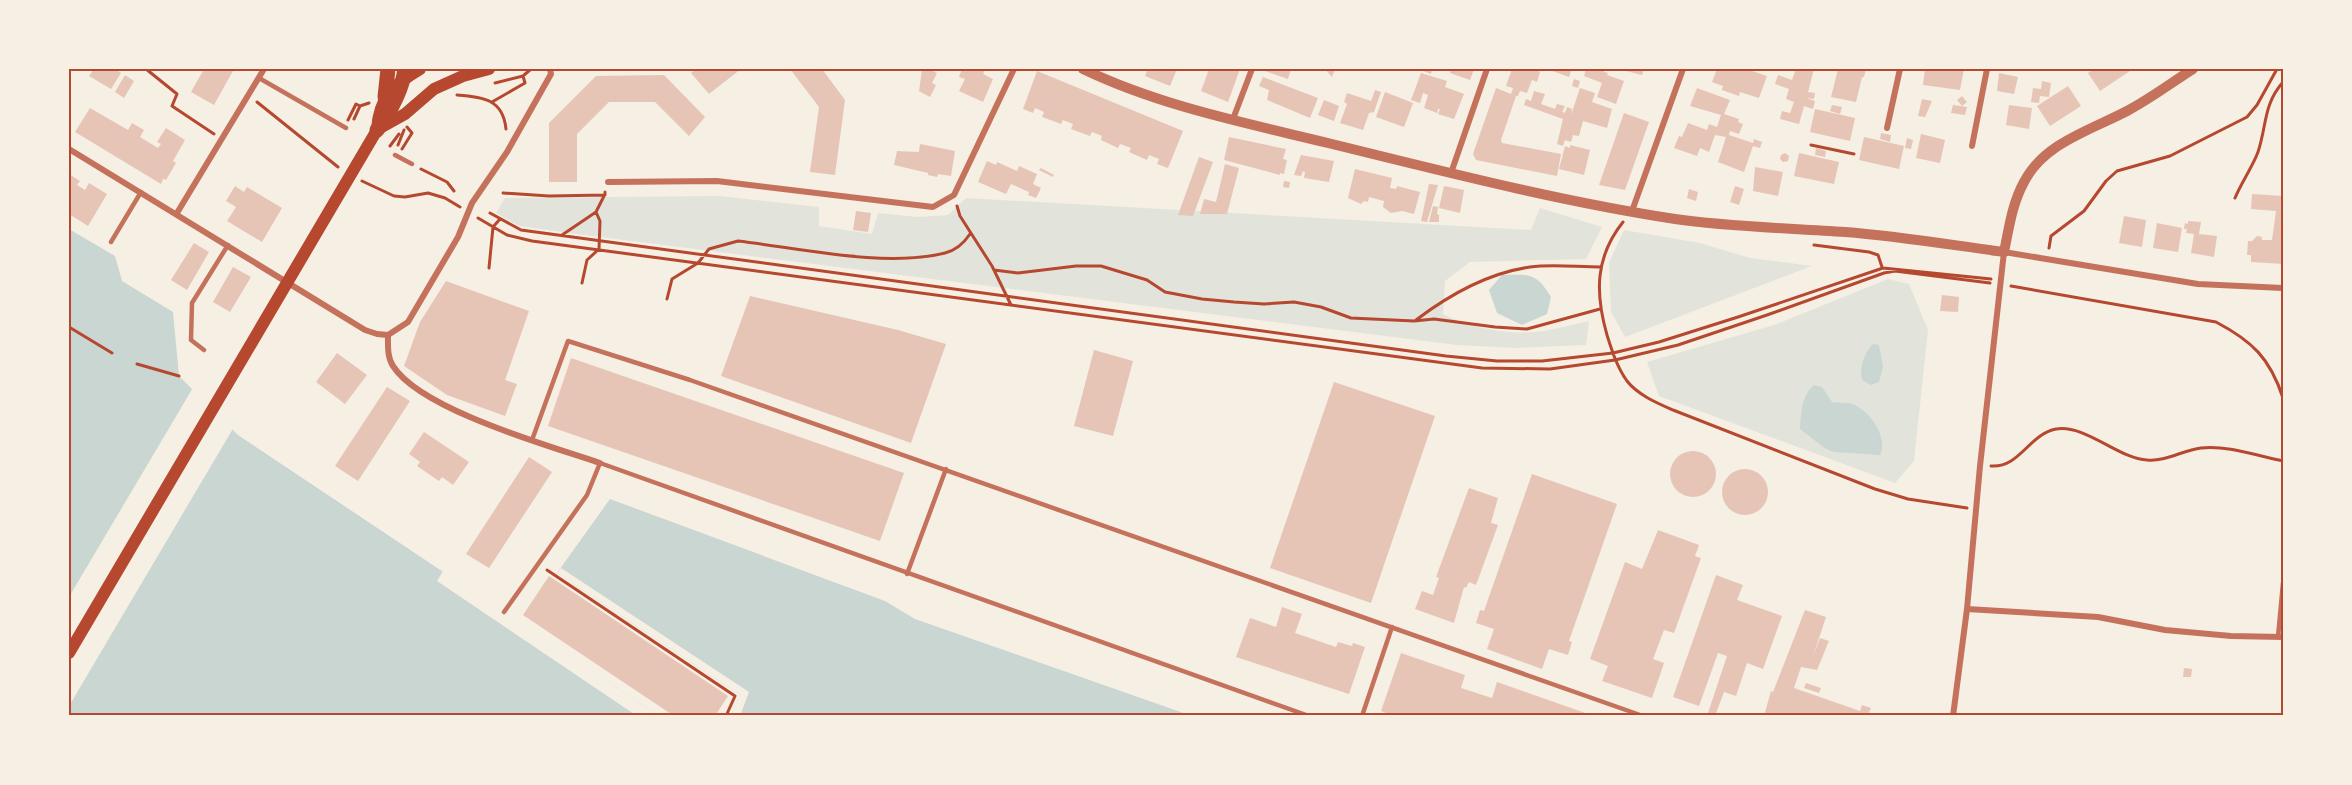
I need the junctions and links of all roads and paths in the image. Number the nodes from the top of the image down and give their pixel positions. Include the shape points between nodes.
1 (146, 69) edge
2 (264, 69) edge
3 (388, 69) edge
4 (420, 69) edge
5 (489, 69) edge
6 (550, 69) edge
7 (1014, 69) edge
8 (1083, 69) edge
9 (1252, 69) edge
10 (1487, 69) edge
11 (1683, 69) edge
12 (1900, 69) edge
13 (1987, 69) edge
14 (2193, 69) edge
15 (2277, 69) edge
16 (404, 74) edge
17 (523, 76) dead end
18 (259, 78) junction
19 (2283, 82) edge
20 (455, 94) dead end
21 (385, 97) junction
22 (492, 102) junction
23 (360, 105) dead end
24 (1233, 119) junction
25 (406, 126) dead end
26 (345, 127) joint
27 (1887, 128) dead end
28 (377, 131) junction
29 (412, 133) dead end
30 (222, 139) junction
31 (398, 145) dead end
32 (1811, 145) dead end
33 (1972, 146) dead end
34 (69, 149) edge
35 (507, 152) junction
36 (1854, 154) dead end
37 (396, 156) joint
38 (412, 164) joint
39 (1451, 173) junction
40 (608, 182) joint
41 (454, 191) dead end
42 (141, 192) junction
43 (502, 193) dead end
44 (605, 195) junction
45 (954, 195) junction
46 (444, 198) dead end
47 (2235, 198) dead end
48 (468, 211) junction
49 (1632, 211) junction
50 (596, 212) junction
51 (177, 213) junction
52 (490, 213) dead end
53 (500, 219) junction
54 (485, 221) dead end
55 (493, 227) junction
56 (970, 234) junction
57 (560, 236) junction
58 (600, 241) junction
59 (111, 242) dead end
60 (228, 245) junction
61 (599, 249) junction
62 (2004, 252) junction
63 (703, 255) junction
64 (2047, 259) junction
65 (698, 262) junction
66 (1600, 267) junction
67 (489, 268) dead end
68 (994, 270) junction
69 (582, 283) dead end
70 (2000, 284) junction
71 (2283, 288) edge
72 (1007, 297) junction
73 (667, 299) dead end
74 (1011, 304) junction
75 (1600, 309) junction
76 (1414, 321) junction
77 (69, 327) edge
78 (388, 335) junction
79 (204, 350) dead end
80 (112, 353) dead end
81 (1613, 353) junction
82 (1615, 360) junction
83 (137, 364) dead end
84 (179, 376) dead end
85 (2283, 398) edge
86 (532, 440) junction
87 (2283, 461) edge
88 (600, 463) junction
89 (1980, 466) junction
90 (946, 469) junction
91 (1976, 508) junction
92 (538, 564) junction
93 (907, 574) junction
94 (2283, 583) edge
95 (1967, 609) junction
96 (504, 612) dead end
97 (1392, 627) junction
98 (2280, 637) edge
99 (69, 652) edge
100 (726, 716) edge
101 (1308, 716) edge
102 (1362, 716) edge
103 (1643, 716) edge
104 (1953, 716) edge

1 - 30 path via 177,94 172,106
2 - 18 street
3 - 21 main road
4 - 16 main road
5 - 28 main road via 434,89
6 - 35 street via 551,74
7 - 45 street
8 - 24 street via 1154,98
9 - 24 street
10 - 39 street
11 - 49 street
12 - 27 street
13 - 33 street
14 - 62 street via 2129,110 2044,156 2025,180 2014,204
15 - 64 path via 2247,117 2170,156 2117,171 2084,211 2051,236
16 - 21 main road
16 - 28 main road via 392,108
17 - 22 path via 525,82
18 - 26 lane
18 - 30 street
19 - 47 path via 2269,102 2258,153
20 - 22 path
21 - 28 main road via 378,113
22 - 35 path via 504,114
23 - 26 path via 356,104
24 - 39 street
25 - 31 path
28 - 99 main road
29 - 37 path
30 - 51 street
32 - 36 path
34 - 42 street
35 - 48 street
37 - 38 lane
38 - 41 path via 447,182
39 - 49 street
40 - 44 path via 604,182
40 - 45 street via 717,181 933,207
42 - 51 street
42 - 59 lane
43 - 44 path
44 - 50 path
45 - 56 path
46 - 48 path
48 - 78 street via 454,244 408,322
49 - 62 street via 1677,219 1845,232
49 - 66 path via 1615,232
50 - 57 path
50 - 58 path
51 - 60 street
52 - 53 path
53 - 55 path
53 - 57 path via 521,230
54 - 55 path
55 - 61 path via 532,241
55 - 67 path
56 - 63 path via 964,243 946,253 922,256 888,258 738,241 720,244
56 - 68 path
57 - 58 path
58 - 61 path
58 - 63 path
60 - 78 street via 365,330
60 - 79 lane via 192,303 191,340
61 - 65 path
61 - 69 path via 587,260
62 - 64 street
62 - 70 street
63 - 65 path
63 - 72 path
64 - 71 street via 2198,284
65 - 73 path via 672,279
65 - 74 path
66 - 75 path
66 - 76 path via 1531,267 1484,279
68 - 72 path
68 - 76 path via 1018,273 1101,266 1147,280 1165,292 1192,297 1264,304 1294,302 1351,318
70 - 81 path via 1995,279 1883,268 1659,342
70 - 82 path via 1895,271 1881,273 1689,341
70 - 85 path via 2216,322 2242,336 2263,356
70 - 89 street
72 - 74 path
72 - 81 path via 1479,359 1542,361
74 - 82 path via 1482,368 1550,369
75 - 76 path via 1527,329 1434,319
75 - 81 path
77 - 80 path
78 - 86 street via 393,366 414,387 466,416
81 - 82 path
82 - 91 path via 1628,382 1647,398 1673,410 1875,489 1908,499
83 - 84 path
86 - 88 street
86 - 90 lane via 568,341
87 - 89 path via 2202,448 2148,461 2074,431 2059,429 2042,434 2001,467
88 - 92 lane via 587,495
88 - 93 lane
89 - 91 street
90 - 93 lane
90 - 97 lane
91 - 95 street
92 - 96 lane
92 - 100 path via 735,696
93 - 101 lane
94 - 98 lane
95 - 98 street via 2098,617 2165,630
95 - 104 street
97 - 102 lane
97 - 103 lane

